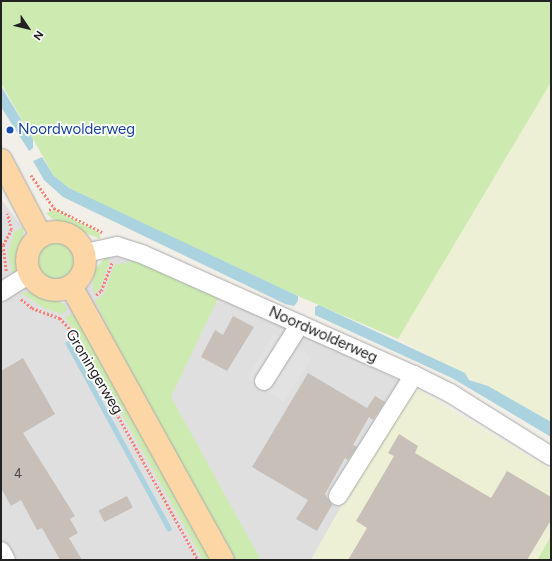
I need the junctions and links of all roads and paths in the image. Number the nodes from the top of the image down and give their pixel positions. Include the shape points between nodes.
1 (1, 160) edge
2 (28, 169) dead end
3 (4, 207) dead end
4 (54, 208) junction
5 (36, 227) junction
6 (11, 230) junction
7 (2, 244) edge
8 (85, 253) junction
9 (109, 255) junction
10 (30, 274) junction
11 (71, 286) junction
12 (6, 289) edge
13 (300, 324) junction
14 (414, 375) junction
15 (264, 381) dead end
16 (551, 456) edge
17 (338, 496) dead end
18 (1, 551) edge
19 (6, 560) edge
20 (198, 560) edge
21 (223, 560) edge

1 - 5 main road
2 - 4 path
3 - 6 path
4 - 5 path
4 - 9 path via 102,232
5 - 6 path
5 - 8 main road via 72,236
5 - 10 main road via 28,253
6 - 7 path, Groningerweg
7 - 12 path, Groningerweg
8 - 9 street, Noordwolderweg
8 - 11 main road via 83,272
9 - 13 street, Noordwolderweg via 117,246 144,255
10 - 11 main road via 48,289
10 - 12 street
11 - 21 main road, Groningerweg
12 - 20 path, Groningerweg via 32,308 60,318 70,329
13 - 14 street, Noordwolderweg
13 - 15 street
14 - 16 street, Noordwolderweg via 450,393
14 - 17 street
18 - 19 street

